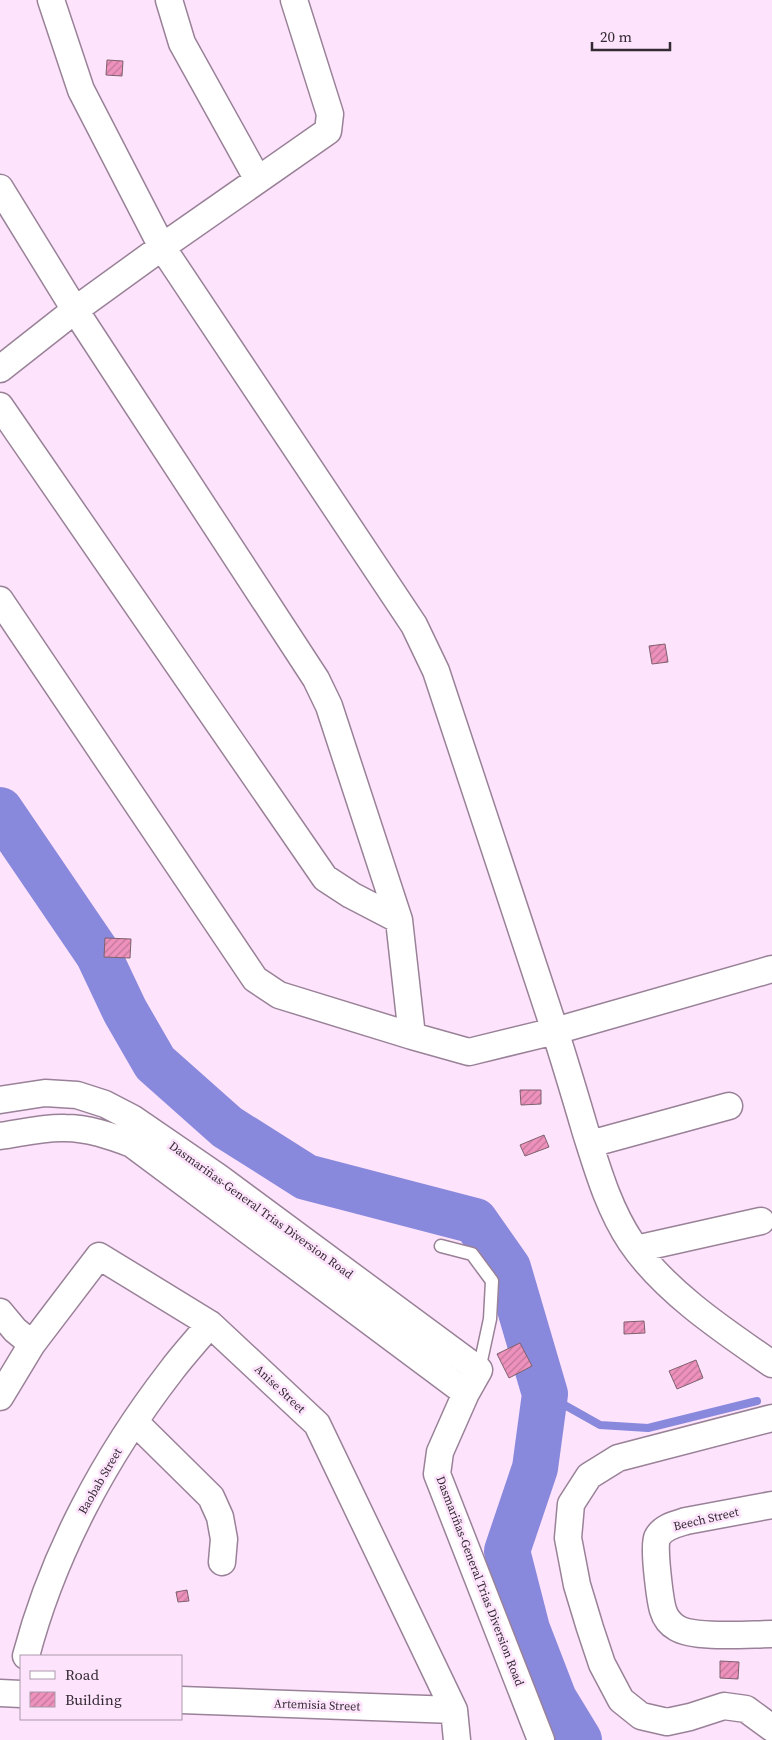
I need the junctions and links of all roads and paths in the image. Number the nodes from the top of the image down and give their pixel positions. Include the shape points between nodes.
1 (51, 0) edge
2 (169, 0) edge
3 (294, 0) edge
4 (258, 180) junction
5 (0, 188) edge
6 (162, 247) junction
7 (75, 310) junction
8 (0, 369) edge
9 (0, 406) edge
10 (0, 600) edge
11 (399, 920) junction
12 (772, 969) edge
13 (556, 1031) junction
14 (412, 1036) junction
15 (0, 1100) edge
16 (729, 1106) dead end
17 (0, 1136) edge
18 (590, 1144) junction
19 (761, 1221) dead end
20 (441, 1246) dead end
21 (636, 1249) junction
22 (0, 1312) edge
23 (210, 1324) junction
24 (32, 1344) junction
25 (772, 1364) edge
26 (478, 1370) junction
27 (466, 1394) junction
28 (0, 1397) edge
29 (772, 1418) edge
30 (135, 1422) junction
31 (772, 1505) edge
32 (222, 1562) dead end
33 (772, 1634) edge
34 (26, 1655) edge
35 (182, 1700) edge
36 (454, 1710) junction
37 (772, 1728) edge
38 (457, 1740) edge
39 (541, 1740) edge

1 - 6 street via 81,90
2 - 4 street via 182,44
3 - 4 street via 330,114 328,131
4 - 6 street
5 - 7 street
6 - 7 street
6 - 13 street via 414,625 436,671
7 - 8 street
7 - 11 street via 316,679 329,706
9 - 11 street via 325,878
10 - 14 street via 255,979 279,994
11 - 14 street
12 - 13 street
13 - 14 street via 469,1052
13 - 18 street
15 - 26 street, Dasmariñas-General Trias Diversion Road via 45,1093 77,1096 105,1104 132,1118 218,1177
16 - 18 street
17 - 27 street, Dasmariñas-General Trias Diversion Road via 65,1128 92,1131 132,1144
18 - 21 street via 606,1195
19 - 21 street
20 - 26 lane via 472,1254 492,1281 490,1318
21 - 25 street via 668,1285
22 - 24 street
23 - 24 street, Anise Street via 99,1256
23 - 30 street, Baobab Street
23 - 36 street, Anise Street via 317,1424
24 - 28 street, Anise Street
26 - 27 street, Dasmariñas-General Trias Diversion Road
27 - 39 street, Dasmariñas-General Trias Diversion Road via 440,1452 437,1474
29 - 37 street via 618,1458 589,1476 571,1504 568,1538 590,1628 602,1664 621,1700 641,1716 667,1722 724,1706 746,1709
30 - 32 street via 211,1497 220,1517 224,1539
30 - 34 street, Baobab Street via 94,1487 56,1565
31 - 33 street, Beech Street via 674,1524 656,1538 655,1550 663,1610 668,1621 677,1628 708,1634
35 - 36 street, Artemisia Street
36 - 38 street, Anise Street

